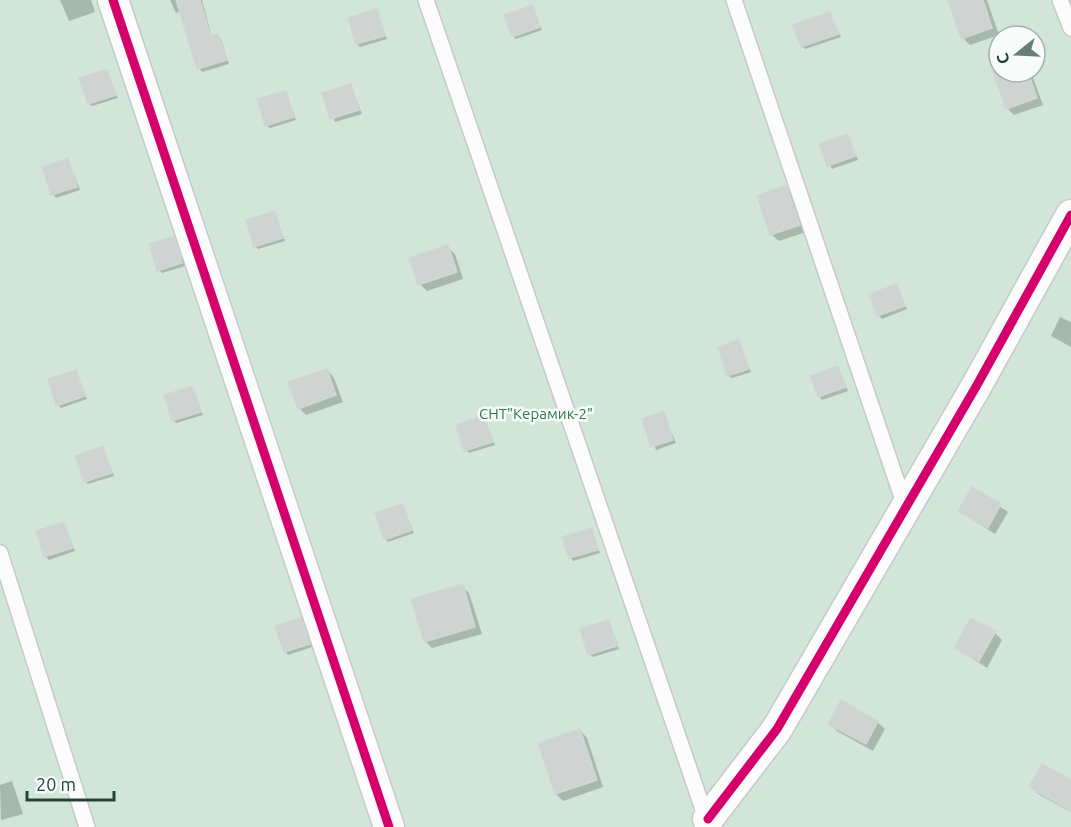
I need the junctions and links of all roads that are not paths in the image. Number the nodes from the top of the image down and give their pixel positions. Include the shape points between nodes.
1 (113, 0) edge
2 (426, 0) edge
3 (734, 0) edge
4 (1060, 0) edge
5 (1071, 28) edge
6 (1071, 215) edge
7 (906, 507) junction
8 (0, 553) edge
9 (707, 823) edge
10 (87, 827) edge
11 (389, 827) edge

1 - 11 street
2 - 9 lane
3 - 7 lane
4 - 5 lane
6 - 7 street
7 - 9 street via 777,729
8 - 10 lane

